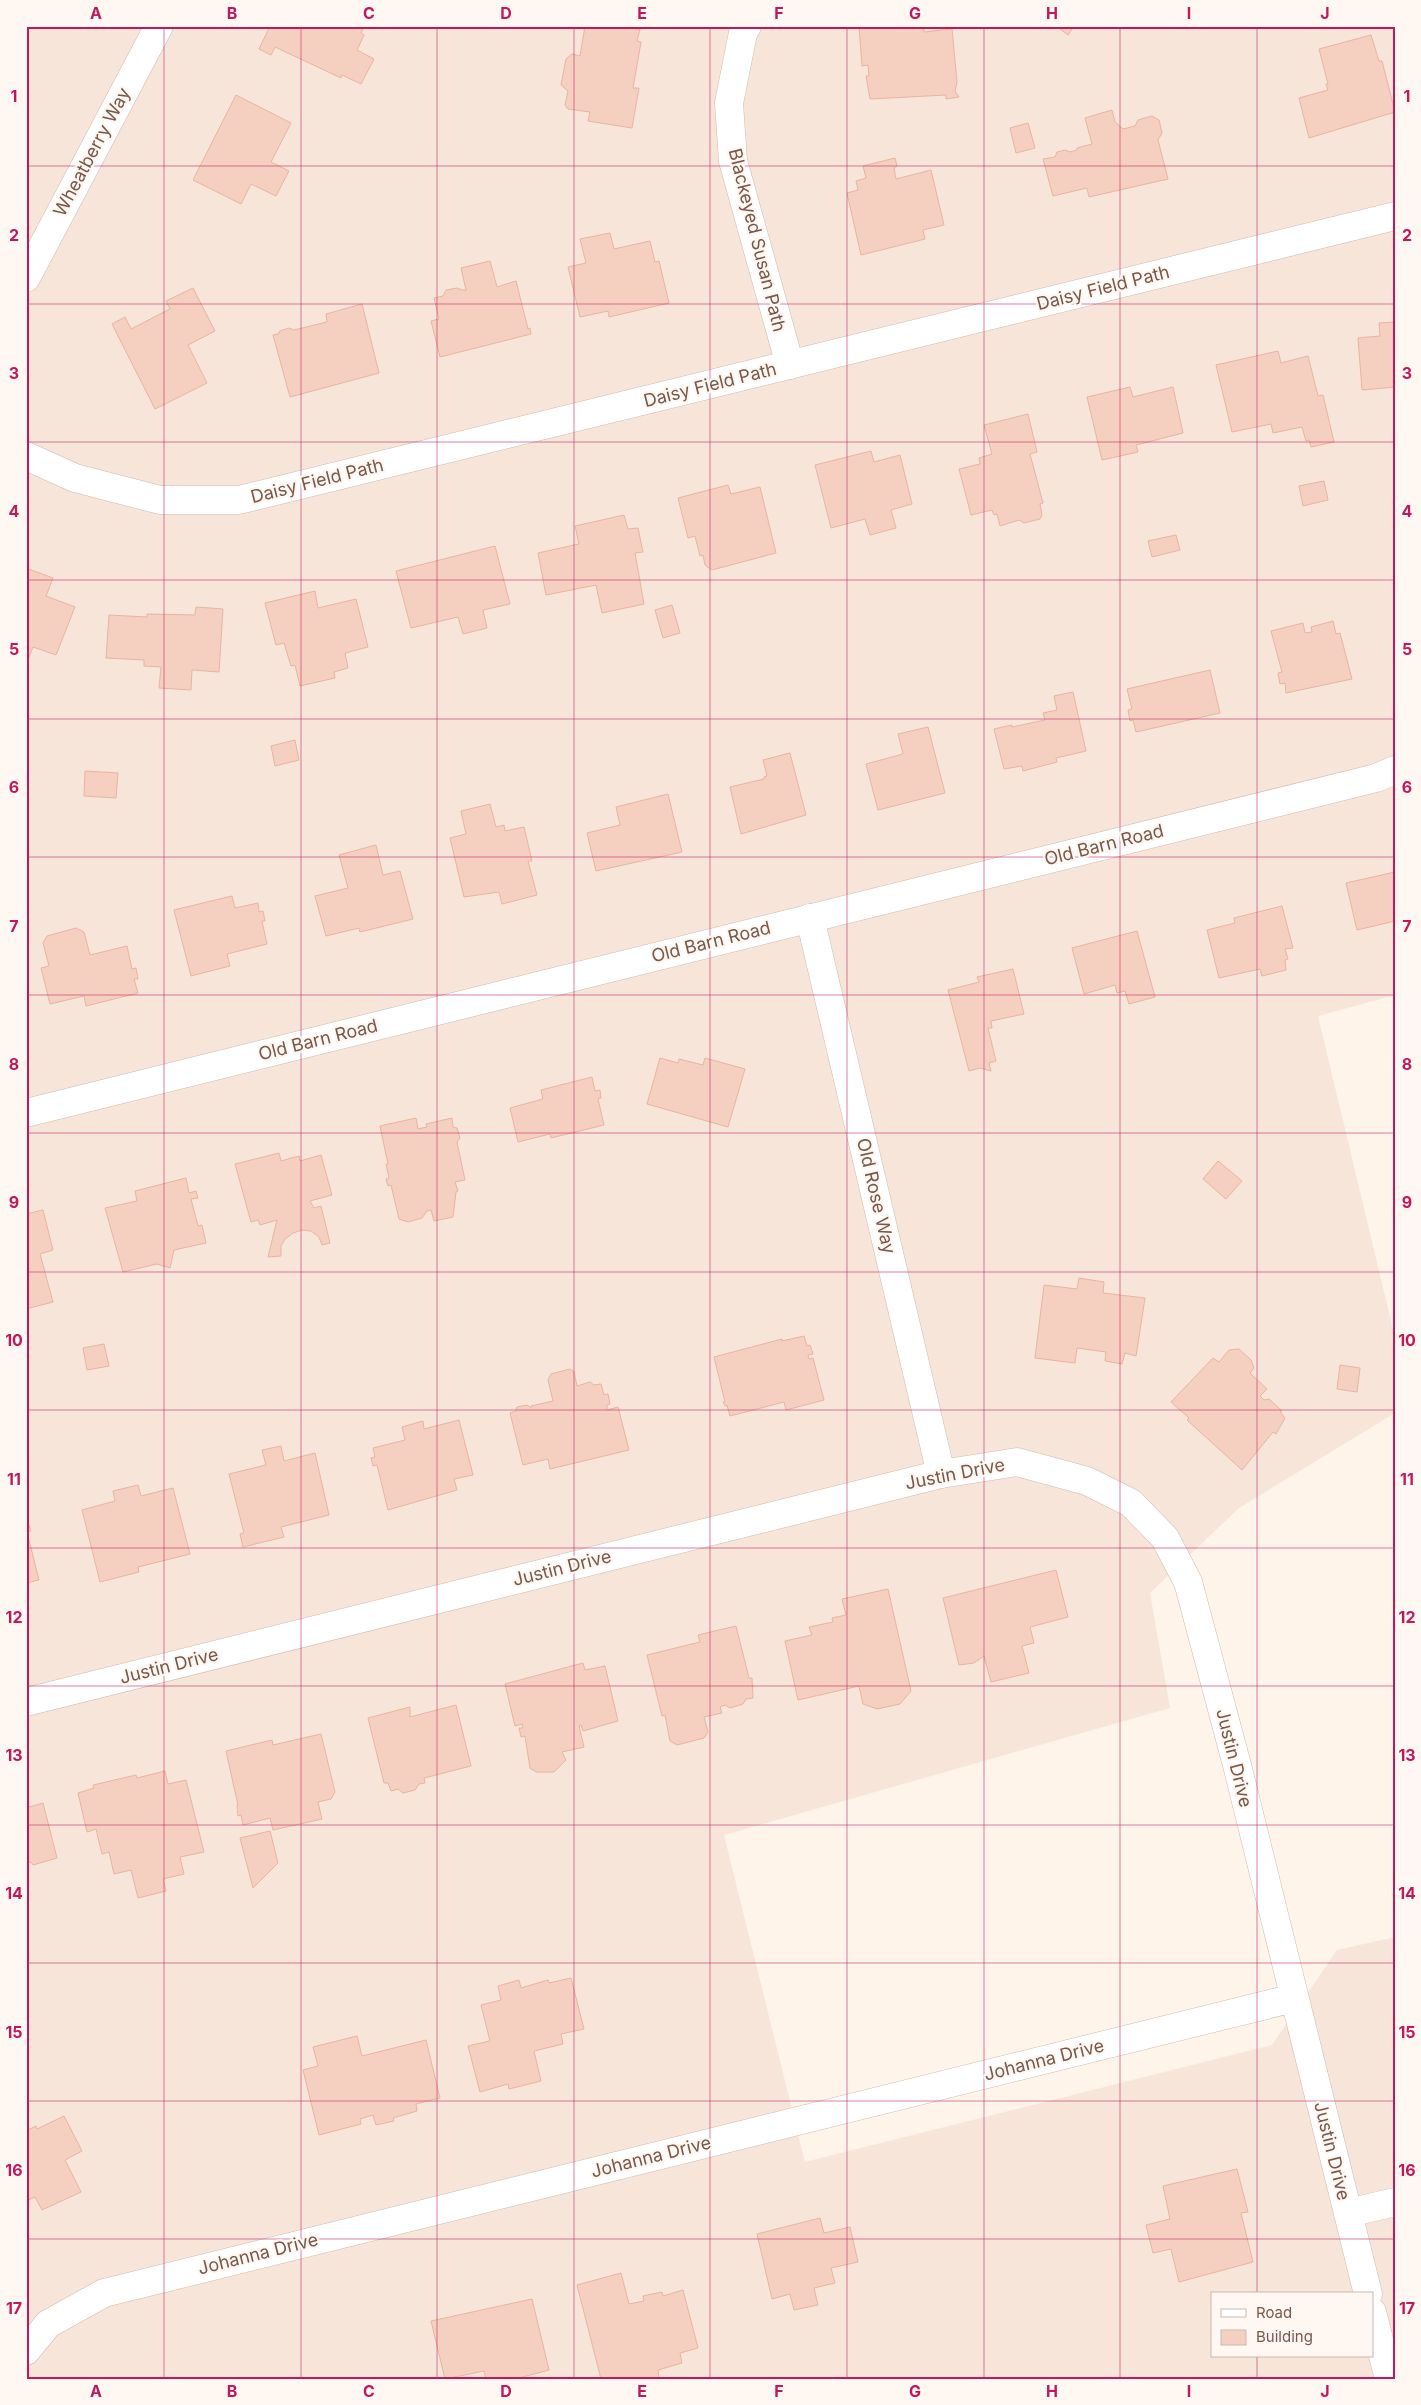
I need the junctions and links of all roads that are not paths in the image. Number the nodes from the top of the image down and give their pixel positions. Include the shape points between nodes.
1 (158, 26) edge
2 (747, 26) edge
3 (1395, 216) edge
4 (26, 278) edge
5 (790, 365) junction
6 (26, 456) edge
7 (1395, 770) edge
8 (810, 918) junction
9 (26, 1113) edge
10 (940, 1474) junction
11 (26, 1702) edge
12 (1294, 1998) junction
13 (1395, 2202) edge
14 (1348, 2213) junction
15 (1368, 2292) edge
16 (1374, 2320) edge
17 (26, 2350) edge
18 (1389, 2379) edge

1 - 4 street, Wheatberry Way
2 - 5 street, Blackeyed Susan Path via 728,103 733,161
3 - 5 street, Daisy Field Path
5 - 6 street, Daisy Field Path via 239,500 160,500 75,478
7 - 8 street, Old Barn Road via 1376,778
8 - 9 street, Old Barn Road
8 - 10 street, Old Rose Way
10 - 11 street, Justin Drive
10 - 12 street, Justin Drive via 1017,1462 1087,1482 1131,1503 1165,1538 1188,1582
12 - 14 street, Justin Drive
12 - 17 street, Johanna Drive via 104,2292 48,2324
13 - 14 street
14 - 15 street, Justin Drive
16 - 18 street

